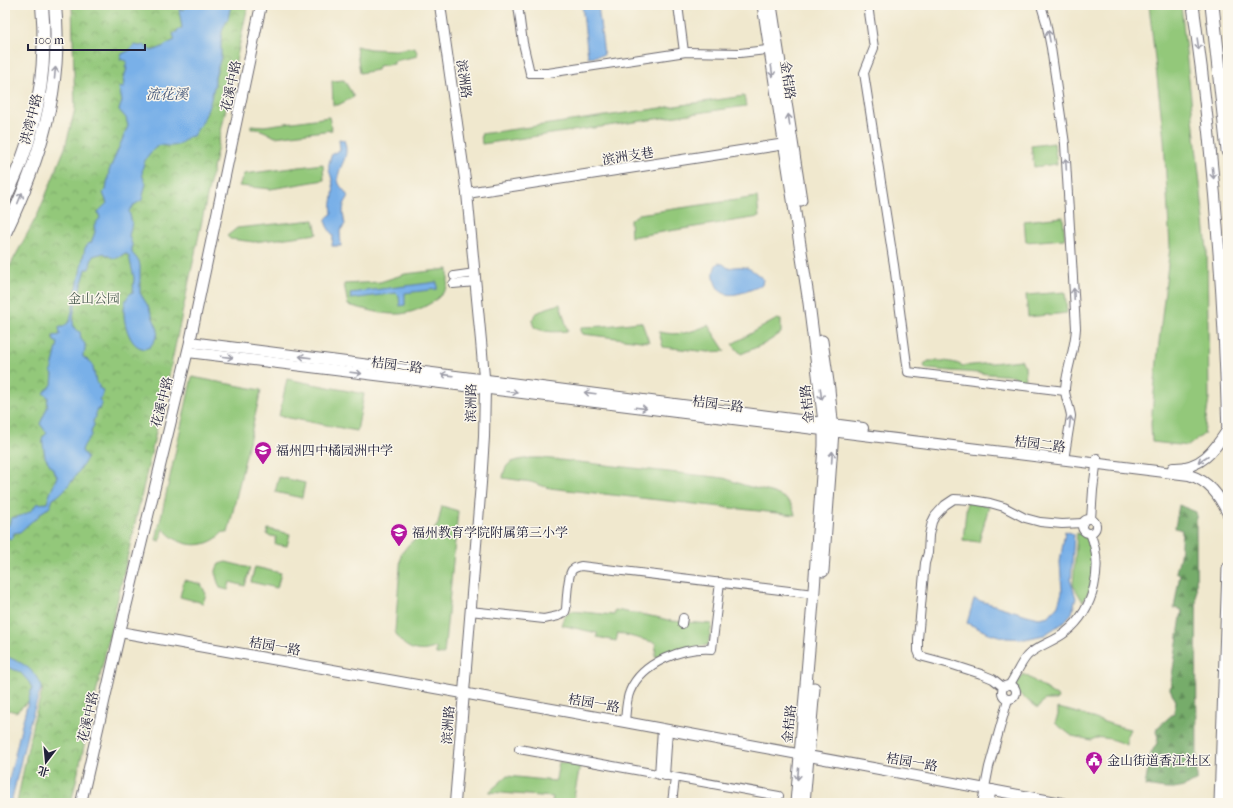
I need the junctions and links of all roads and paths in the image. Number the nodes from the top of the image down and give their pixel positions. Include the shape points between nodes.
1 (42, 5) edge
2 (55, 5) edge
3 (262, 5) edge
4 (440, 5) edge
5 (518, 5) edge
6 (678, 5) edge
7 (763, 5) edge
8 (771, 5) edge
9 (868, 5) edge
10 (1041, 5) edge
11 (1193, 5) edge
12 (1212, 5) edge
13 (774, 49) junction
14 (684, 52) junction
15 (788, 144) junction
16 (1228, 151) edge
17 (467, 193) junction
18 (5, 199) edge
19 (5, 233) edge
20 (454, 276) dead end
21 (475, 278) junction
22 (453, 284) dead end
23 (189, 347) junction
24 (485, 385) junction
25 (1065, 391) junction
26 (828, 427) junction
27 (1228, 429) edge
28 (1228, 433) edge
29 (1065, 457) junction
30 (1097, 461) junction
31 (1228, 514) edge
32 (1090, 519) junction
33 (1082, 523) junction
34 (1090, 532) junction
35 (1228, 568) edge
36 (720, 582) junction
37 (814, 594) junction
38 (470, 611) junction
39 (120, 632) junction
40 (1006, 686) junction
41 (463, 693) junction
42 (1008, 699) junction
43 (625, 722) junction
44 (665, 729) junction
45 (519, 749) dead end
46 (804, 755) junction
47 (662, 776) junction
48 (675, 778) junction
49 (988, 789) junction
50 (779, 796) dead end
51 (82, 803) edge
52 (455, 803) edge
53 (672, 803) edge
54 (796, 803) edge
55 (804, 803) edge
56 (982, 803) edge
57 (989, 803) edge
58 (1062, 803) edge
59 (1220, 803) edge

1 - 18 main road via 43,54 38,104 21,162
19 -> 2 main road, 洪湾中路 via 45,131 56,62
3 - 23 street, 花溪中路
4 - 17 street, 滨洲路
5 - 14 street via 530,73 548,73
6 - 14 street
7 - 13 main road, 金桔路
8 - 13 main road
9 - 25 street via 874,48 864,73 908,372
25 -> 10 street via 1076,338 1065,144 1051,48
11 -> 27 main road via 1216,204
12 - 16 highway
13 - 14 street via 740,53
13 - 15 main road, 金桔路
15 - 17 street, 滨洲支巷
15 - 26 main road, 金桔路
17 - 21 street, 滨洲路
20 - 21 street
21 - 22 street
21 - 24 street, 滨洲路
23 - 24 street, 桔园二路
23 - 39 street, 花溪中路
24 - 26 street, 桔园二路
24 - 38 street, 滨洲路
29 -> 25 street via 1071,416
26 - 29 street, 桔园二路
26 - 37 main road, 金桔路 via 824,446
46 -> 26 main road via 832,460
27 - 28 main road
27 -> 30 street, 桔园二路 via 1210,455 1187,467 1167,468
29 - 30 street, 桔园二路
30 - 31 street, 桔园二路 via 1196,477 1222,500
30 - 32 street
32 - 33 street
32 - 34 street via 1095,521 1096,526
33 - 34 street via 1084,531
33 - 40 street via 1040,522 999,506 962,499 948,502 932,522 924,566 918,654 993,679
34 - 40 street via 1096,550 1097,573 1088,605 1067,632 1028,655
35 - 59 main road
36 - 37 street
36 - 38 street via 581,566 571,572 566,609 558,616 544,619
36 - 43 street via 712,649 698,649 665,658 651,666 630,690
37 - 46 main road, 金桔路
38 - 41 street, 滨洲路
39 - 41 street, 桔园一路
39 - 51 street, 花溪中路
40 - 42 street via 1002,694
40 - 42 street via 1015,688 1016,693
41 - 43 street, 桔园一路
41 - 52 street, 滨洲路
42 - 49 street via 999,728
43 - 44 street, 桔园一路
44 - 46 street, 桔园一路
44 - 47 street
45 - 47 street
46 - 49 street, 桔园一路
46 -> 54 main road, 金桔路
46 - 55 main road
47 - 48 street
48 - 50 street
48 - 53 street
49 - 56 street
49 - 57 street
49 - 58 street, 桔园一路

